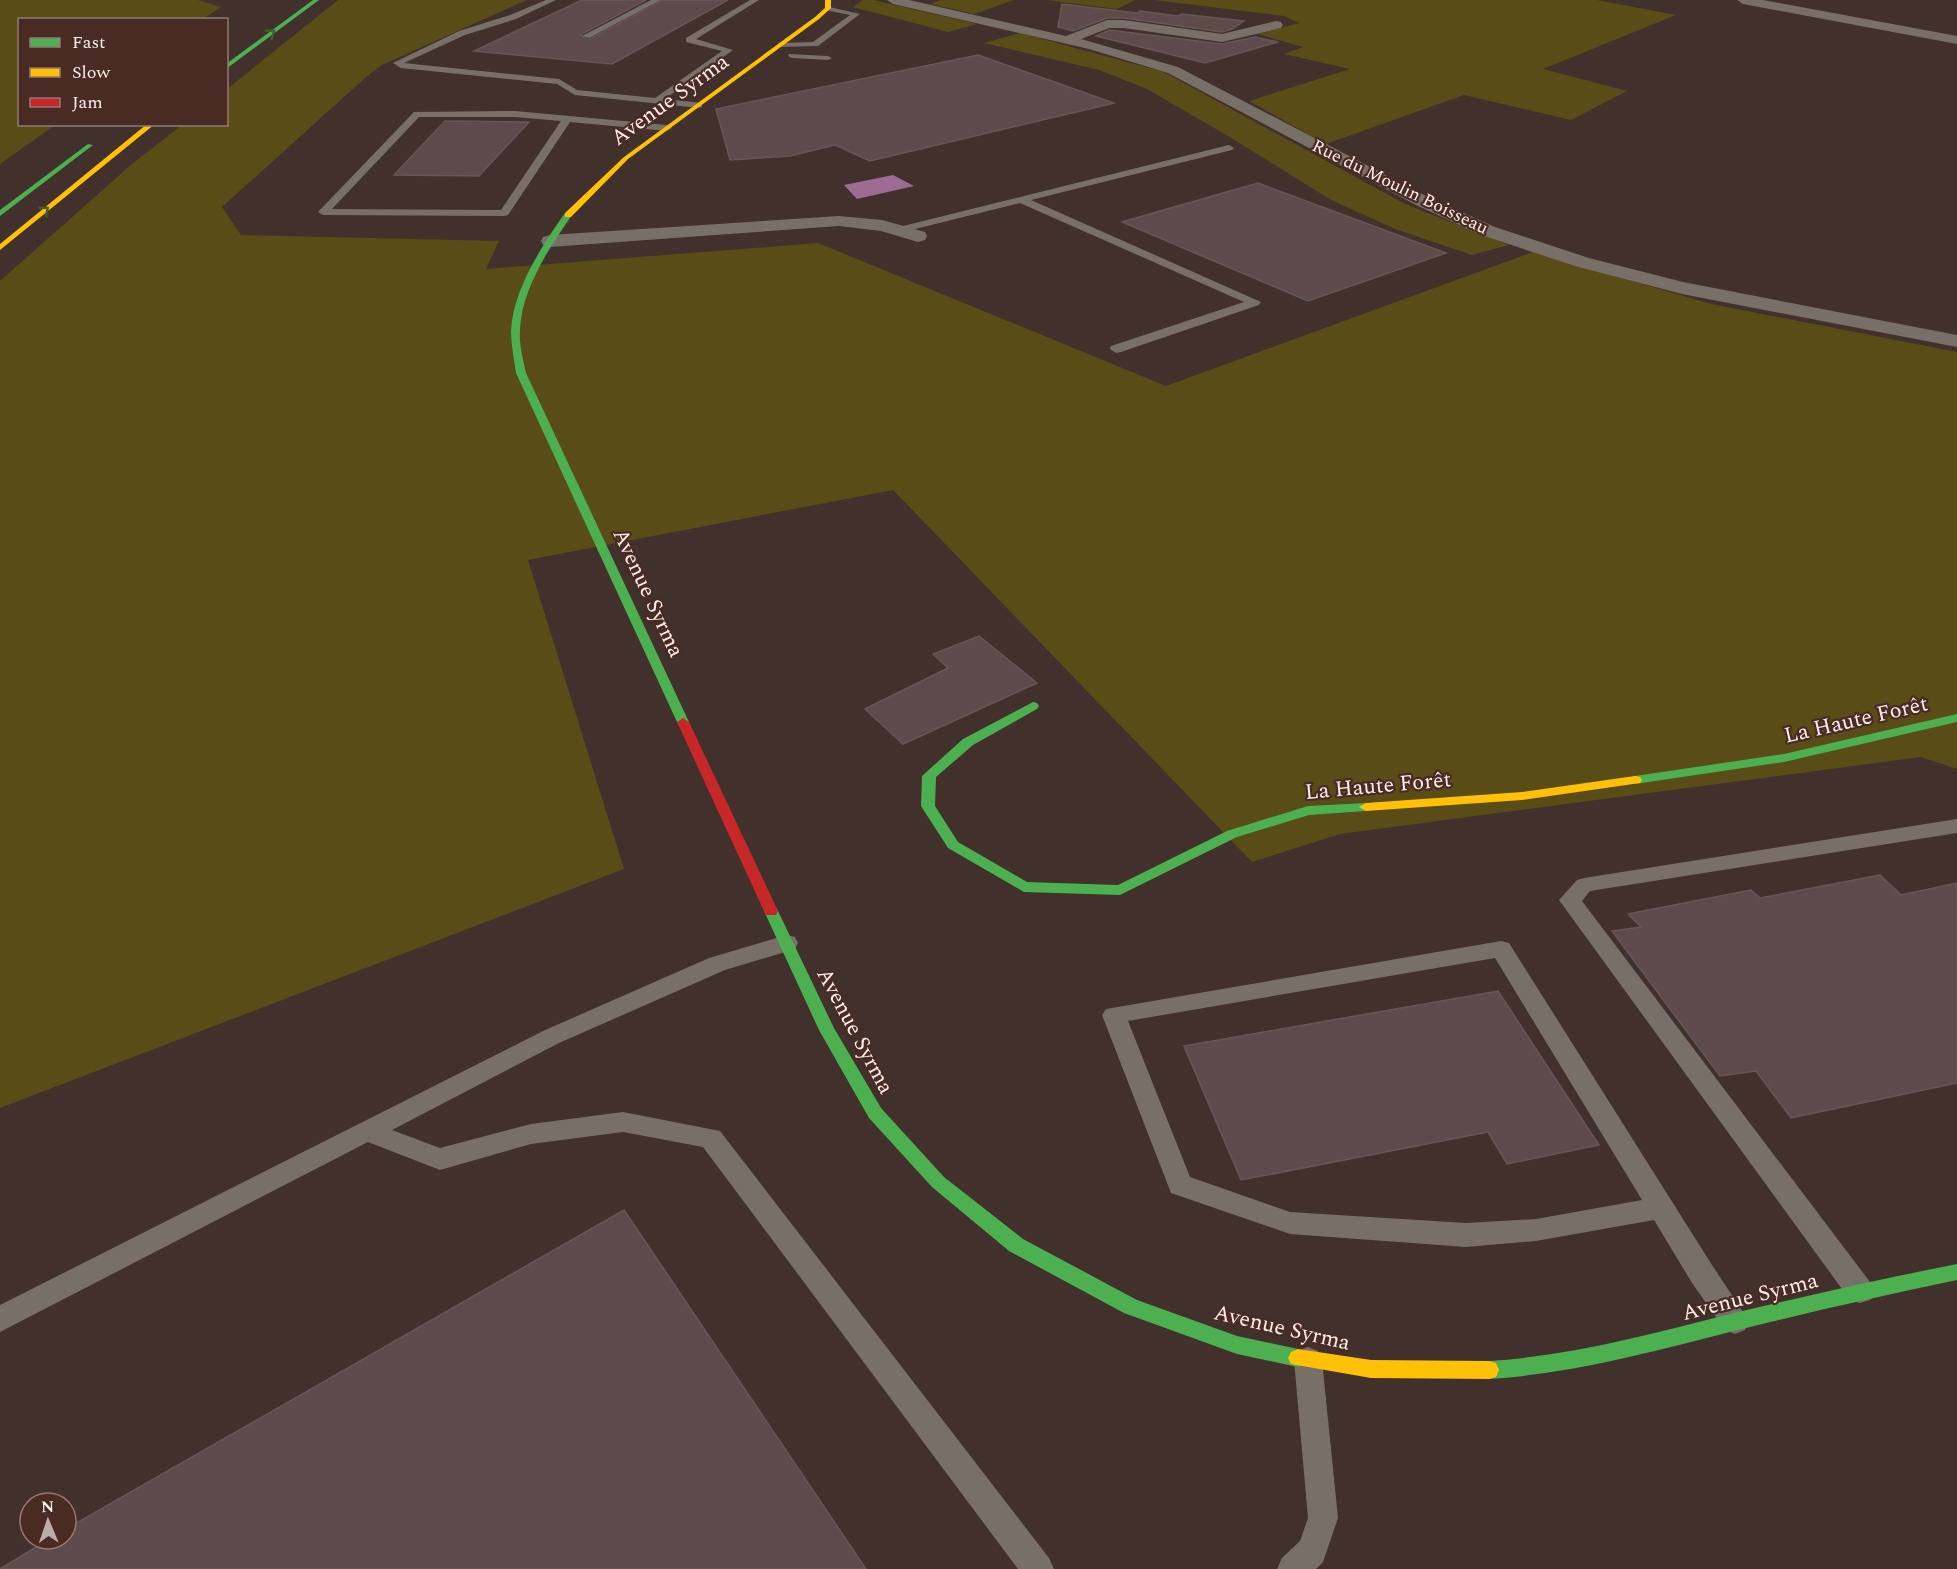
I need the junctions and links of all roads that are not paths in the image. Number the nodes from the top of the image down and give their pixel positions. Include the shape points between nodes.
1 (316, 0) edge
2 (552, 0) edge
3 (657, 0) edge
4 (755, 0) edge
5 (893, 0) edge
6 (1743, 0) edge
7 (1803, 0) edge
8 (1761, 3) junction
9 (828, 4) edge
10 (1276, 25) dead end
11 (586, 36) dead end
12 (1222, 38) junction
13 (1067, 40) junction
14 (1957, 40) edge
15 (1206, 42) dead end
16 (781, 45) junction
17 (768, 54) junction
18 (828, 58) dead end
19 (228, 66) edge
20 (656, 101) junction
21 (699, 105) junction
22 (567, 119) junction
23 (150, 126) edge
24 (667, 128) junction
25 (102, 137) dead end
26 (1229, 148) dead end
27 (1022, 200) junction
28 (0, 214) edge
29 (899, 230) junction
30 (918, 236) dead end
31 (550, 240) junction
32 (0, 248) edge
33 (1957, 341) edge
34 (1116, 349) dead end
35 (1033, 706) dead end
36 (1957, 718) edge
37 (1957, 826) edge
38 (787, 943) junction
39 (366, 1131) junction
40 (1660, 1208) junction
41 (1957, 1272) edge
42 (1860, 1292) junction
43 (0, 1318) edge
44 (1735, 1321) junction
45 (1308, 1360) junction
46 (1038, 1569) edge
47 (1293, 1569) edge

19 -> 1 main road
2 - 20 lane via 462,33 397,63 559,82 575,92
3 - 11 lane
4 - 20 lane via 689,40 729,50
5 - 13 street, Rue du Moulin Boisseau
6 - 8 street
7 - 8 street
8 - 14 street
9 - 16 main road, Avenue Syrma via 817,18
9 - 16 lane via 856,14 815,44
10 - 12 street
12 - 13 street via 1107,24
12 - 15 street
13 - 33 street, Rue du Moulin Boisseau via 1173,70 1422,201 1488,231 1582,262 1682,288
16 - 17 main road, Avenue Syrma
17 - 18 lane
17 - 21 main road, Avenue Syrma
20 - 21 lane
21 - 24 main road, Avenue Syrma
22 - 22 lane via 515,114 417,114 323,212 504,213
22 - 24 lane
32 -> 23 main road
24 - 31 main road, Avenue Syrma via 586,193
25 - 28 main road
26 - 27 lane
27 - 29 lane
27 - 34 lane via 1255,302
29 - 30 street
29 - 31 street via 839,221
31 - 38 main road, Avenue Syrma via 516,323 521,373
35 - 36 main road, La Haute Forêt via 968,742 929,776 928,806 953,845 1024,887 1120,890 1232,834 1308,811 1522,796 1784,758
37 - 42 lane via 1584,885 1570,900
38 - 39 lane via 717,964 551,1037
38 - 45 main road, Avenue Syrma via 827,1030 875,1113 938,1182 1016,1245 1131,1307 1237,1345
39 - 43 lane
39 - 46 lane via 440,1159 531,1134 623,1122 711,1138
40 - 40 lane via 1536,1230 1466,1235 1290,1222 1180,1185 1113,1015 1501,949
40 - 44 lane
41 - 42 main road, Avenue Syrma
42 - 44 main road, Avenue Syrma
44 - 45 main road, Avenue Syrma via 1628,1348 1520,1369 1371,1369
45 - 47 lane via 1323,1518 1312,1551

